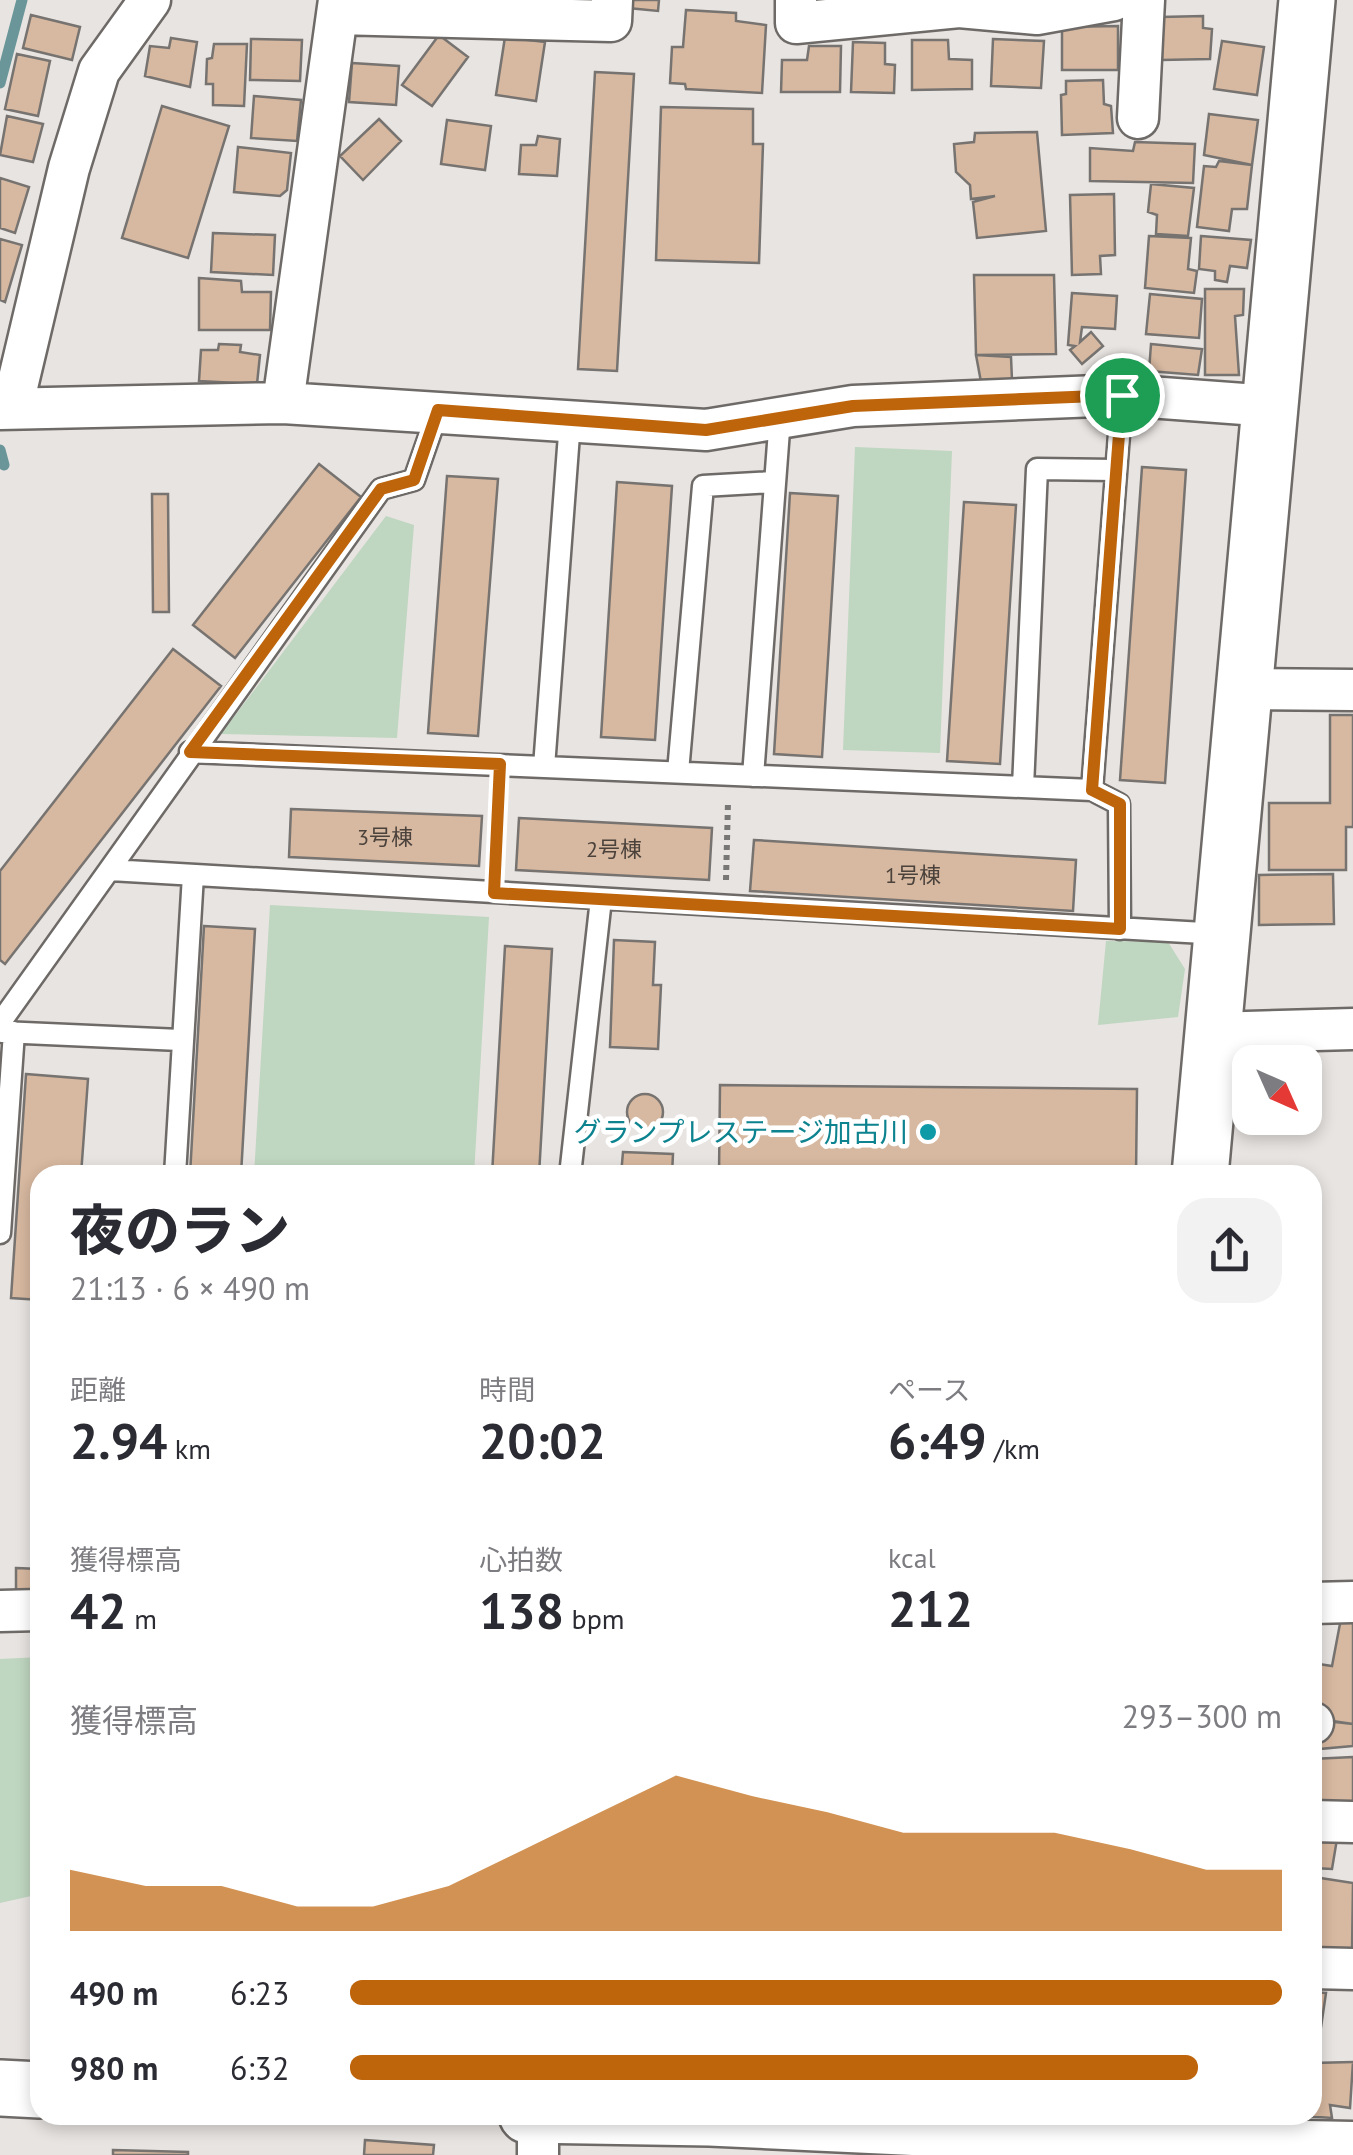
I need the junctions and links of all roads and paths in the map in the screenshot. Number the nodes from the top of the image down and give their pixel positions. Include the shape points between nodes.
1 (150, 0) edge
2 (612, 0) edge
3 (796, 0) edge
4 (1114, 0) edge
5 (1144, 0) edge
6 (1307, 0) edge
7 (959, 4) edge
8 (338, 7) edge
9 (1138, 118) dead end
10 (1122, 395) junction
11 (283, 403) junction
12 (1272, 406) junction
13 (6, 408) edge
14 (438, 410) junction
15 (780, 417) junction
16 (570, 421) junction
17 (1115, 470) junction
18 (773, 482) junction
19 (1246, 689) junction
20 (1353, 690) edge
21 (190, 752) junction
22 (500, 764) junction
23 (544, 767) junction
24 (678, 772) junction
25 (729, 775) junction
26 (753, 776) junction
27 (1023, 787) junction
28 (1092, 790) junction
29 (110, 870) junction
30 (193, 875) junction
31 (494, 893) junction
32 (601, 898) junction
33 (725, 906) junction
34 (1120, 929) junction
35 (1223, 934) junction
36 (1353, 1028) edge
37 (5, 1029) edge
38 (1212, 1032) junction
39 (180, 1040) junction
40 (175, 1165) edge
41 (571, 1165) edge
42 (1201, 1165) edge
43 (0, 1233) edge
44 (1353, 1602) edge
45 (1322, 1603) edge
46 (30, 1610) edge
47 (0, 1611) edge
48 (1322, 1821) edge
49 (1353, 1822) edge
50 (1322, 1968) edge
51 (1353, 1970) edge
52 (0, 2088) edge
53 (30, 2090) edge
54 (881, 2125) edge
55 (1116, 2136) edge
56 (1353, 2142) edge

1 - 13 street via 99,71
2 - 8 street via 611,21
3 - 7 street via 796,23
4 - 7 street via 1038,14
5 - 9 street
6 - 12 street
8 - 11 street
10 - 12 street
10 - 15 street via 853,406
10 - 17 lane
11 - 13 street
11 - 14 street
12 - 19 street
14 - 16 street
14 - 21 lane via 414,480 381,489
15 - 16 street via 706,430
15 - 18 lane
16 - 23 lane
17 - 27 lane via 1037,469
17 - 28 lane
18 - 24 lane via 703,486
18 - 26 lane
19 - 20 street
19 - 35 street
21 - 22 lane
21 - 29 lane
22 - 23 lane
22 - 31 path
23 - 24 lane
24 - 25 lane
25 - 26 lane
25 - 33 path
26 - 27 lane
27 - 28 lane
28 - 34 lane via 1120,804
29 - 30 lane
29 - 37 lane
30 - 31 lane
30 - 39 lane
31 - 32 lane
32 - 33 lane
32 - 41 lane
33 - 34 lane
34 - 35 lane
35 - 38 street
36 - 38 street
37 - 39 lane
37 - 43 lane
38 - 42 street
39 - 40 lane
44 - 45 street
46 - 47 street
48 - 49 street
50 - 51 street
52 - 53 street
54 - 55 street
55 - 56 street

